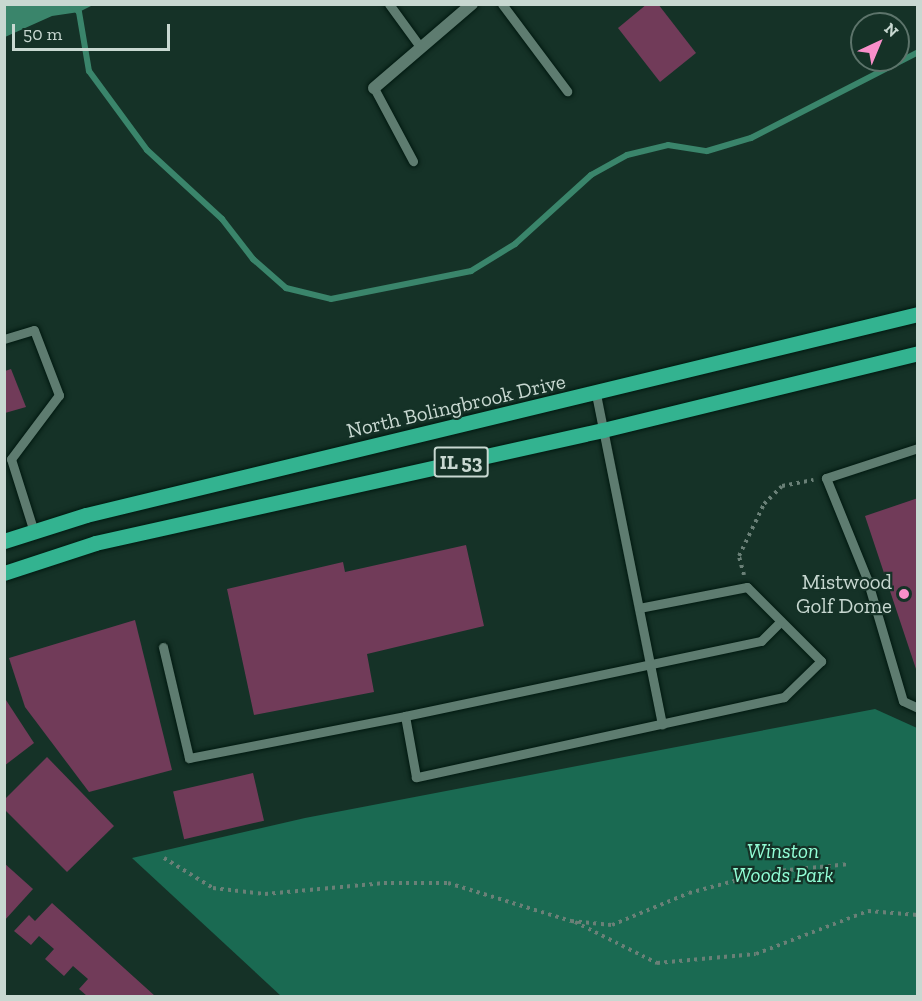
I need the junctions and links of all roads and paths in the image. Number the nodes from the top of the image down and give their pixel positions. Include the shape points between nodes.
1 (389, 4) edge
2 (472, 4) edge
3 (502, 4) edge
4 (421, 48) junction
5 (374, 88) joint
6 (567, 91) dead end
7 (413, 161) dead end
8 (918, 314) edge
9 (4, 339) edge
10 (918, 353) edge
11 (596, 394) junction
12 (603, 430) junction
13 (918, 448) edge
14 (826, 478) junction
15 (34, 532) junction
16 (4, 541) edge
17 (4, 573) edge
18 (747, 587) junction
19 (639, 608) junction
20 (781, 621) junction
21 (163, 647) dead end
22 (650, 663) junction
23 (918, 708) edge
24 (405, 716) junction
25 (662, 724) junction
26 (164, 858) dead end
27 (850, 864) dead end
28 (918, 915) edge
29 (571, 921) junction

1 - 4 lane
2 - 4 street
3 - 6 lane
4 - 5 street
5 - 7 lane
8 - 11 main road, North Bolingbrook Drive / IL 53
9 - 15 lane via 34,330 59,395 11,459
10 - 12 main road, IL 53
11 - 12 lane
11 - 15 main road, North Bolingbrook Drive / IL 53 via 86,515
12 - 17 main road, IL 53 via 95,543
12 - 19 lane
13 - 14 lane
14 - 18 path via 782,486 764,504 739,556
14 - 23 lane via 867,579 903,701
15 - 16 main road, North Bolingbrook Drive / IL 53
18 - 19 lane
18 - 20 lane
19 - 22 lane
20 - 22 lane via 761,641
20 - 25 lane via 821,660 784,697
21 - 24 lane via 189,758
22 - 24 lane
22 - 25 lane
24 - 25 lane via 416,777
26 - 29 path via 213,888 265,894 384,883 448,883
27 - 29 path via 768,872 689,893 612,925
28 - 29 path via 868,911 756,954 657,963

